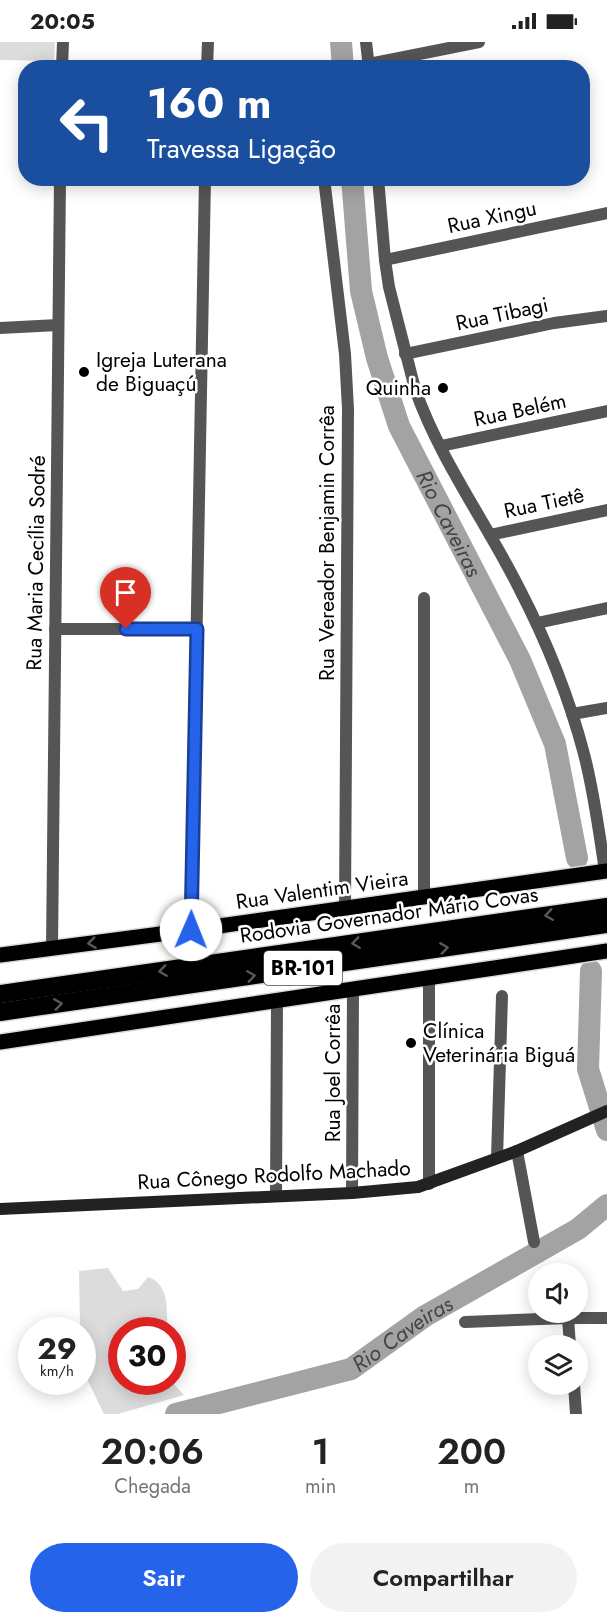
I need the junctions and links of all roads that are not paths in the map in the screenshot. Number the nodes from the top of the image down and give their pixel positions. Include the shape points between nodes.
1 (63, 42) edge
2 (208, 42) edge
3 (366, 42) edge
4 (479, 42) edge
5 (62, 60) edge
6 (207, 60) edge
7 (368, 60) edge
8 (396, 60) edge
9 (60, 186) edge
10 (205, 186) edge
11 (325, 186) edge
12 (379, 186) edge
13 (607, 213) edge
14 (385, 260) junction
15 (607, 316) edge
16 (58, 325) junction
17 (0, 328) edge
18 (405, 354) junction
19 (607, 411) edge
20 (441, 446) junction
21 (607, 510) edge
22 (490, 535) junction
23 (424, 598) dead end
24 (607, 608) edge
25 (537, 623) junction
26 (55, 629) junction
27 (197, 629) junction
28 (607, 708) edge
29 (572, 714) junction
30 (606, 871) edge
31 (424, 897) junction
32 (607, 906) edge
33 (345, 908) junction
34 (607, 924) edge
35 (191, 930) junction
36 (52, 948) junction
37 (607, 951) edge
38 (0, 955) edge
39 (429, 977) junction
40 (353, 989) junction
41 (0, 994) edge
42 (502, 996) dead end
43 (277, 1000) junction
44 (0, 1012) edge
45 (0, 1042) edge
46 (607, 1112) edge
47 (517, 1151) junction
48 (497, 1158) junction
49 (429, 1184) junction
50 (352, 1193) junction
51 (276, 1196) junction
52 (0, 1209) edge
53 (534, 1242) dead end
54 (588, 1318) edge
55 (607, 1318) edge
56 (528, 1320) edge
57 (465, 1322) dead end
58 (575, 1395) edge
59 (576, 1414) edge

1 - 5 street
2 - 6 street
3 - 7 street
4 - 8 street
9 - 16 street, Rua Maria Cecília Sodré
10 - 27 street
11 - 33 street, Rua Vereador Benjamin Corrêa via 348,409
12 - 14 street
13 - 14 street, Rua Xingu
14 - 18 street
15 - 18 street, Rua Tibagi
16 - 17 street
16 - 26 street, Rua Maria Cecília Sodré
18 - 20 street via 420,404
19 - 20 street, Rua Belém
20 - 22 street
21 - 22 street, Rua Tietê
22 - 25 street
23 - 31 street
24 - 25 street
25 - 29 street
26 - 27 street
26 - 36 street, Rua Maria Cecília Sodré
27 - 35 street
28 - 29 street
29 - 30 street via 590,777
30 - 31 main road, Rua Valentim Vieira
31 - 33 main road, Rua Valentim Vieira
32 -> 41 highway, Rodovia Governador Mário Covas / BR-101
33 - 35 main road, Rua Valentim Vieira
44 -> 34 highway, Rodovia Governador Mário Covas / BR-101
35 -> 36 main road, Rua Valentim Vieira
36 - 38 main road, Rua Valentim Vieira
37 - 39 main road
39 - 40 main road
39 - 49 street
40 - 43 main road
40 - 50 street, Rua Joel Corrêa
42 - 48 street
43 - 45 main road
43 - 51 street
46 - 47 main road, Rua Cônego Rodolfo Machado
47 - 48 main road, Rua Cônego Rodolfo Machado
47 - 53 street
48 - 49 main road, Rua Cônego Rodolfo Machado
49 - 50 main road, Rua Cônego Rodolfo Machado
50 - 51 main road, Rua Cônego Rodolfo Machado
51 - 52 main road, Rua Cônego Rodolfo Machado
54 - 55 street
56 - 57 street
58 - 59 street

